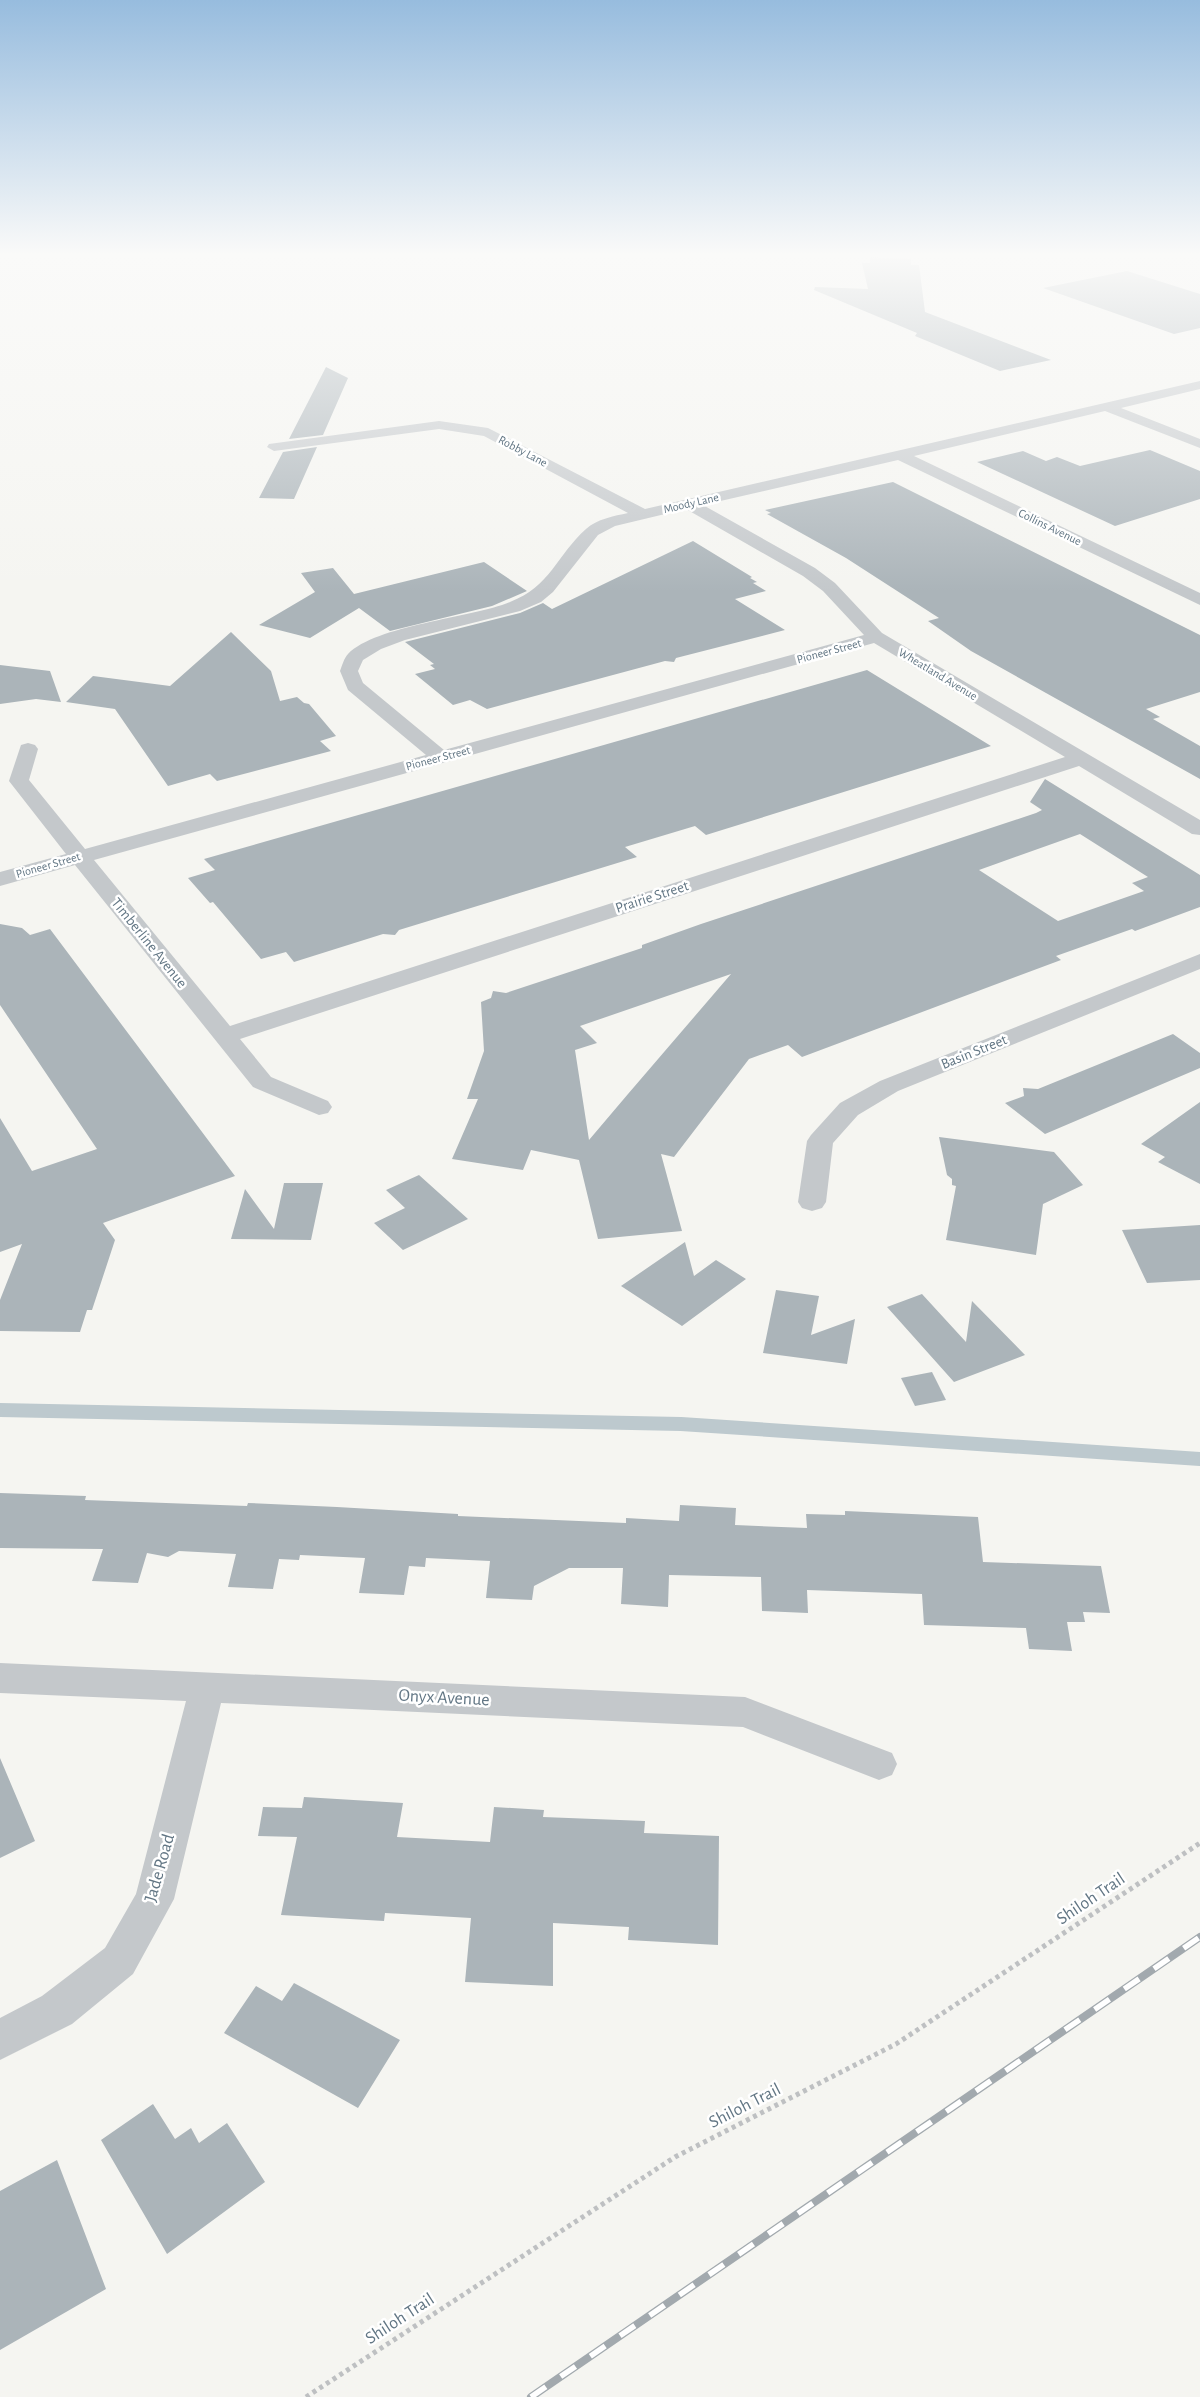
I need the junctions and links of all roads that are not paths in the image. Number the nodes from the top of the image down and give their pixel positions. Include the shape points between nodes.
1 (1200, 385) edge
2 (1106, 407) junction
3 (1200, 444) edge
4 (274, 447) dead end
5 (900, 455) junction
6 (688, 504) junction
7 (642, 514) junction
8 (1200, 600) edge
9 (876, 638) junction
10 (28, 749) dead end
11 (440, 757) junction
12 (1080, 758) junction
13 (1200, 829) edge
14 (80, 856) junction
15 (0, 879) edge
16 (1200, 961) edge
17 (225, 1036) junction
18 (319, 1107) dead end
19 (812, 1202) dead end
20 (0, 1678) edge
21 (207, 1688) junction
22 (879, 1764) dead end
23 (0, 2040) edge

1 - 2 street, Moody Lane
2 - 3 street
2 - 5 street, Moody Lane
4 - 7 street, Robby Lane via 439,426 465,427 488,432
5 - 6 street, Moody Lane
5 - 8 street, Collins Avenue
6 - 7 street, Moody Lane
6 - 9 street, Wheatland Avenue via 809,572 829,587
7 - 11 street, Moody Lane via 610,522 592,532 547,588 535,598 514,607 399,636 355,657 349,672 355,686
9 - 11 street, Pioneer Street
9 - 12 street, Wheatland Avenue
10 - 14 street, Timberline Avenue via 19,781
11 - 14 street, Pioneer Street
12 - 13 street, Wheatland Avenue
12 - 17 street, Prairie Street
14 - 15 street, Pioneer Street
14 - 17 street, Timberline Avenue
16 - 19 street, Basin Street via 889,1086 849,1109 820,1141
17 - 18 street, Timberline Avenue via 262,1082
20 - 21 street, Onyx Avenue
21 - 22 street, Onyx Avenue via 745,1712
21 - 23 street, Jade Road via 154,1899 119,1961 57,2010

